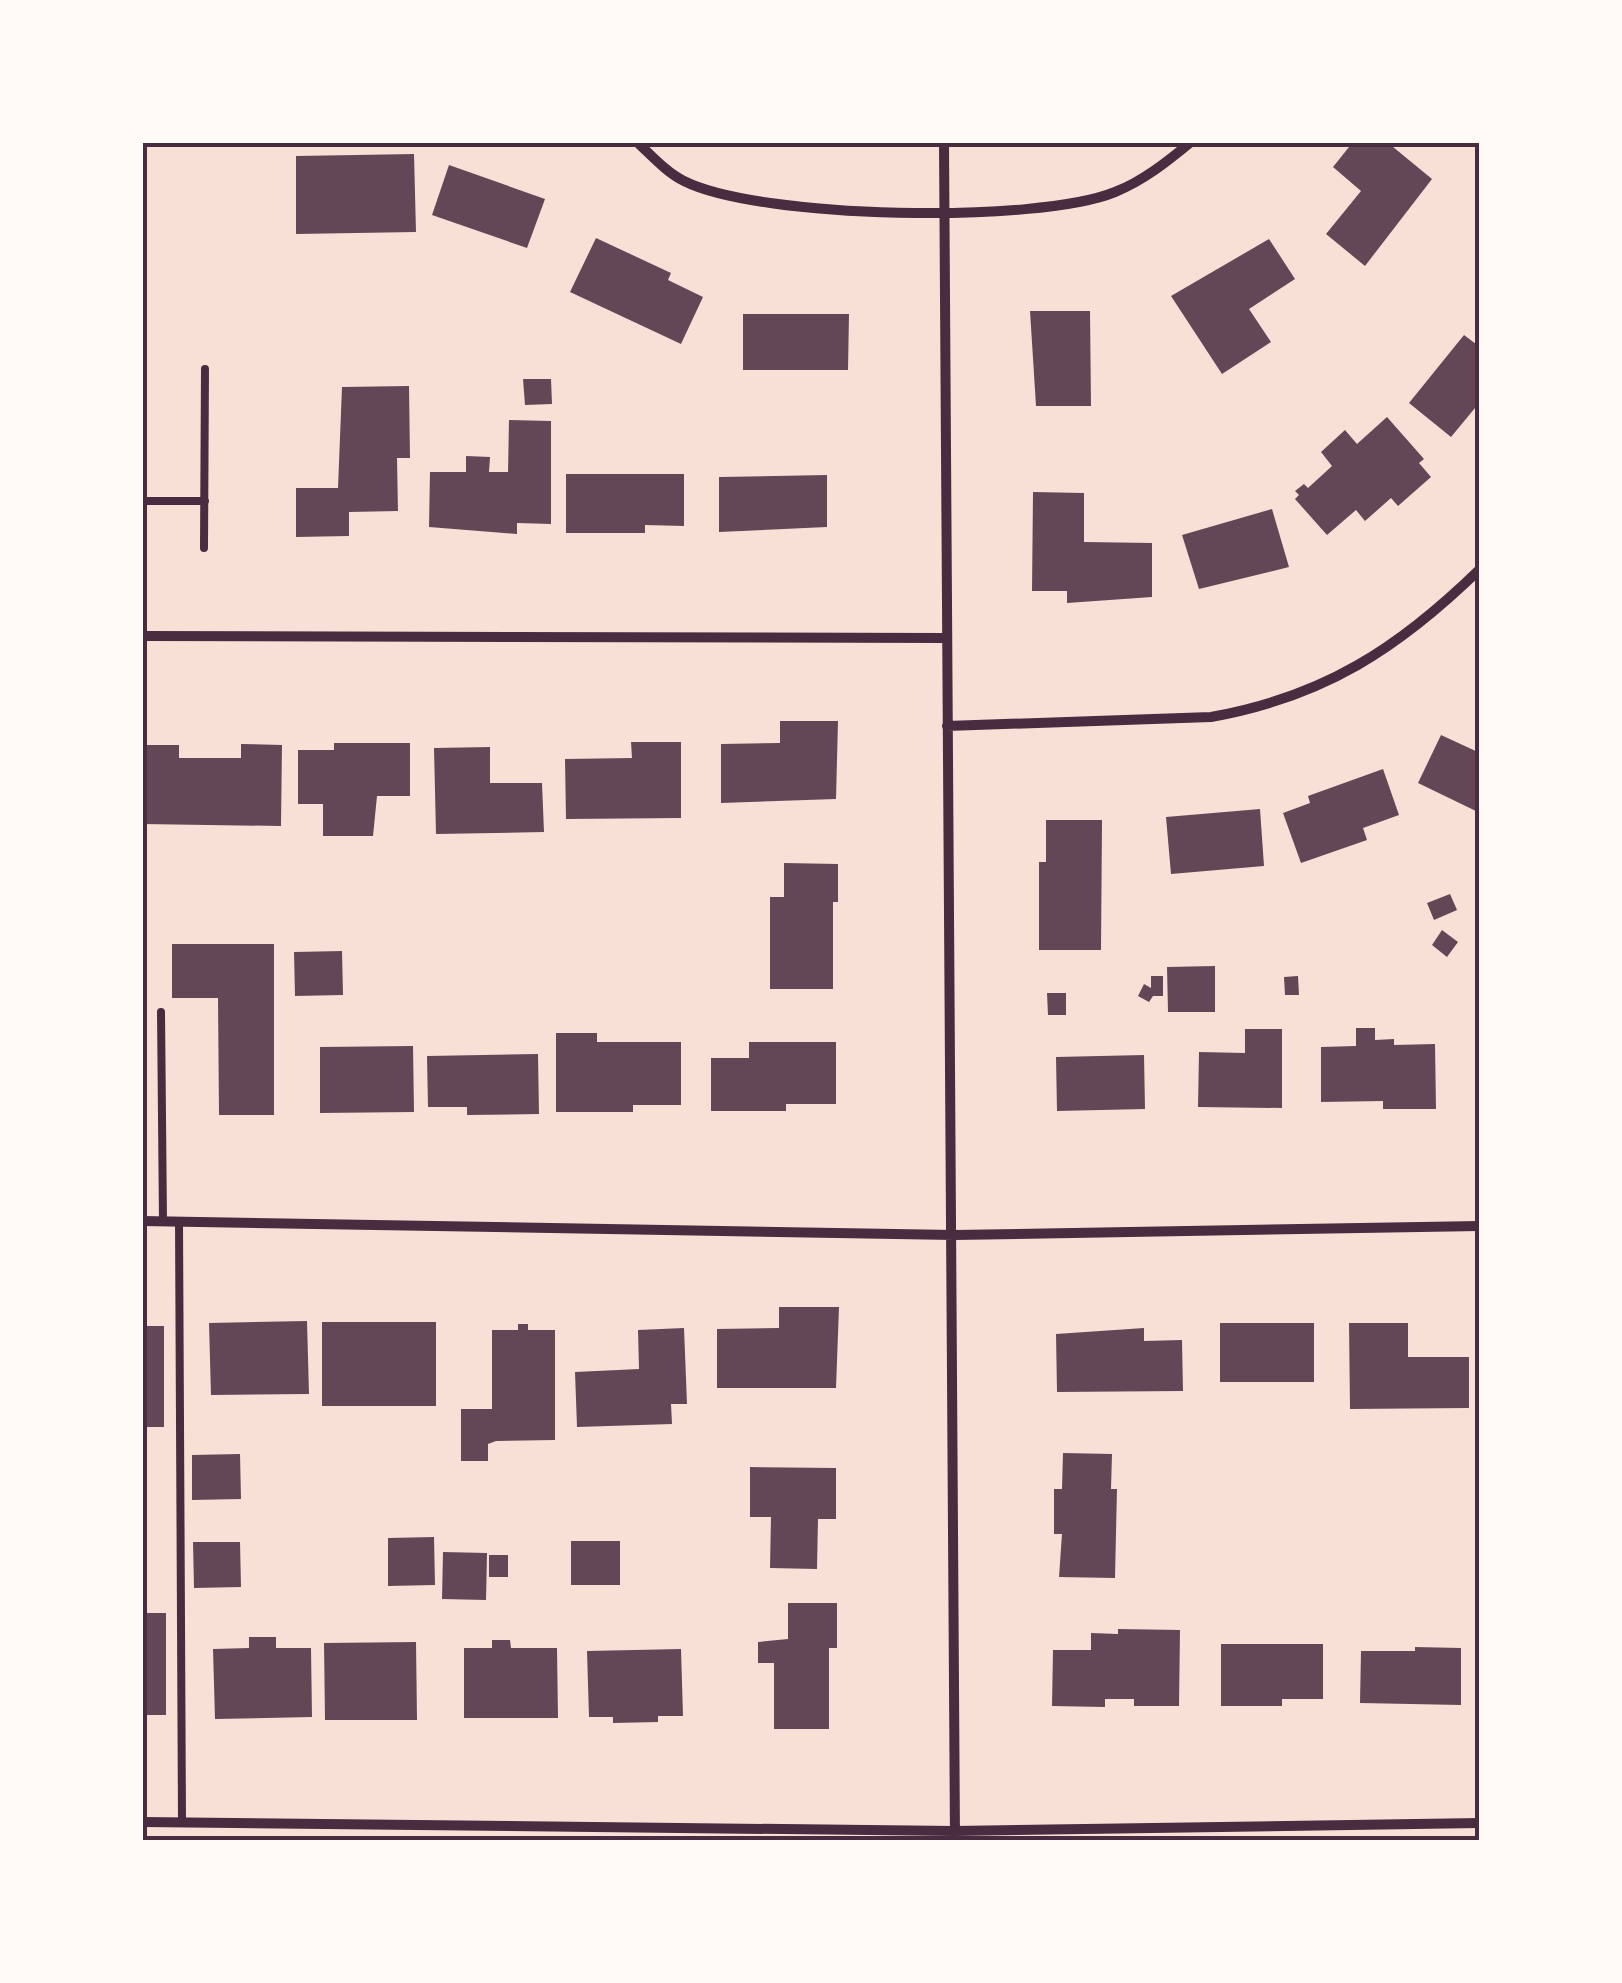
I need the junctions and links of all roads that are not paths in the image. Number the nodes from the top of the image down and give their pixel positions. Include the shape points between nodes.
1 (637, 142) edge
2 (944, 142) edge
3 (1192, 142) edge
4 (945, 213) junction
5 (205, 369) dead end
6 (142, 501) edge
7 (205, 501) junction
8 (204, 548) dead end
9 (1480, 569) edge
10 (142, 636) edge
11 (946, 638) junction
12 (947, 726) junction
13 (160, 1012) dead end
14 (142, 1220) edge
15 (163, 1221) junction
16 (179, 1222) junction
17 (1480, 1226) edge
18 (954, 1235) junction
19 (142, 1822) edge
20 (1480, 1822) edge
21 (182, 1823) junction
22 (954, 1836) edge

1 - 4 street via 683,181 754,203
2 - 4 street
3 - 4 street via 1115,192 1062,206
4 - 11 street
5 - 7 lane
6 - 7 lane
7 - 8 lane
9 - 12 street via 1426,622 1362,666 1254,709 1211,717
10 - 11 street
11 - 12 street
12 - 18 street
13 - 15 lane
14 - 15 street
15 - 16 street
16 - 18 street
16 - 21 lane
17 - 18 street
18 - 22 street
19 - 21 street
20 - 22 street
21 - 22 street

